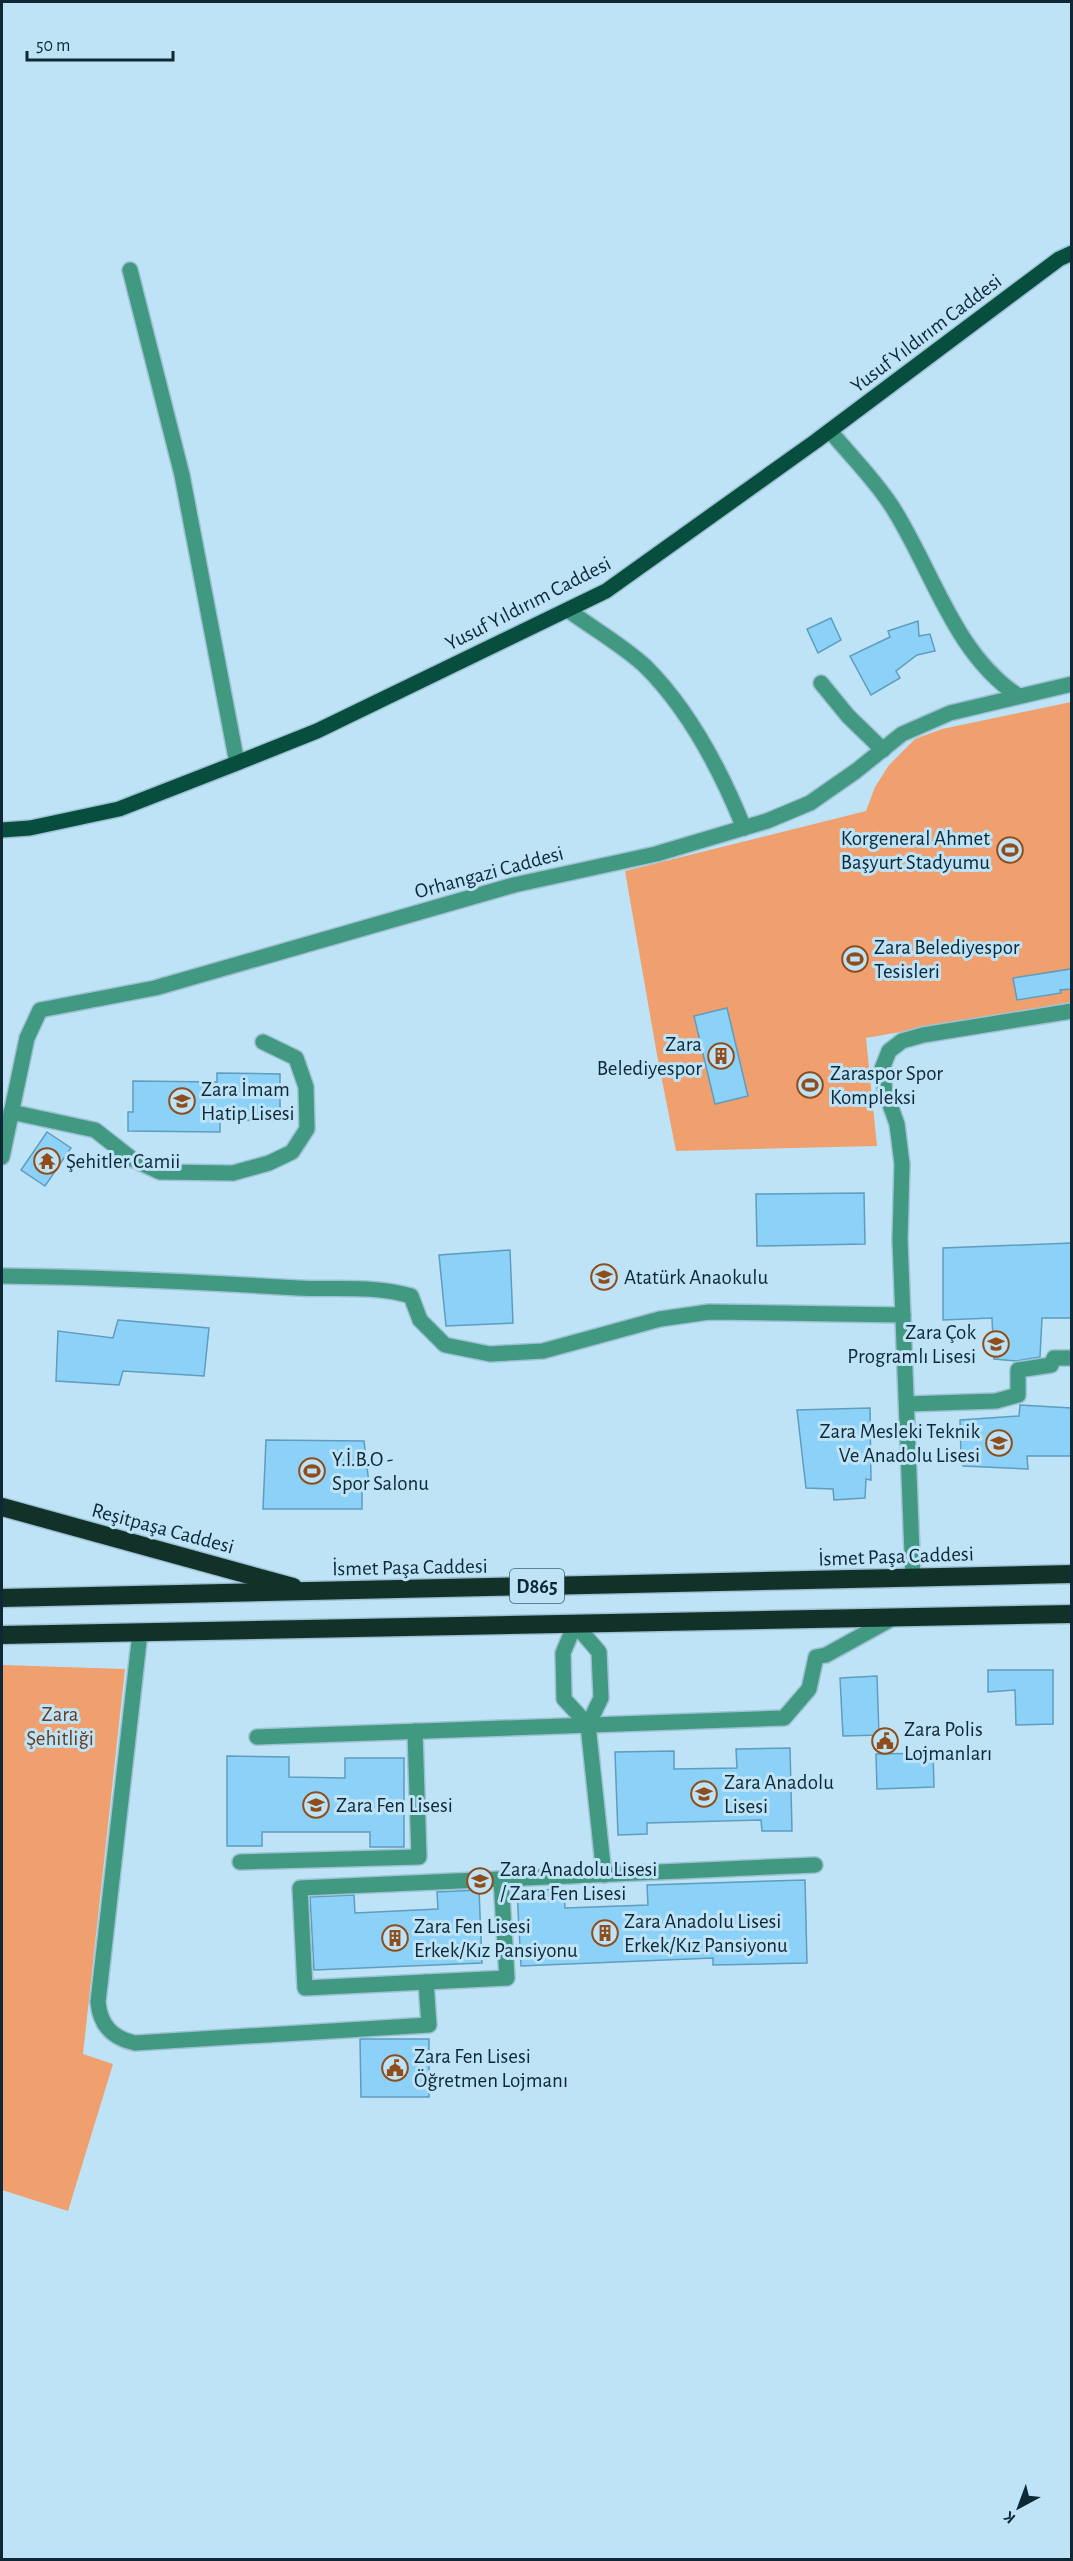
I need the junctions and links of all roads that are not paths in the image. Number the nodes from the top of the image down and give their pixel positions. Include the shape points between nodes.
1 (1071, 253) edge
2 (130, 270) dead end
3 (830, 431) junction
4 (568, 610) junction
5 (821, 683) dead end
6 (1071, 684) edge
7 (1017, 695) junction
8 (883, 750) junction
9 (237, 763) junction
10 (744, 828) junction
11 (2, 830) edge
12 (1071, 1011) edge
13 (263, 1042) dead end
14 (11, 1112) junction
15 (2, 1157) edge
16 (2, 1276) edge
17 (903, 1315) junction
18 (1071, 1358) edge
19 (907, 1404) junction
20 (2, 1507) edge
21 (1071, 1574) edge
22 (913, 1579) junction
23 (312, 1592) junction
24 (2, 1598) edge
25 (1071, 1614) edge
26 (895, 1617) junction
27 (575, 1624) junction
28 (140, 1632) junction
29 (2, 1635) edge
30 (588, 1725) junction
31 (415, 1731) junction
32 (257, 1737) dead end
33 (240, 1862) dead end
34 (815, 1865) dead end
35 (604, 1875) junction
36 (501, 1879) junction
37 (426, 1982) junction

1 - 3 main road, Yusuf Yıldırım Caddesi
2 - 9 street via 182,475
3 - 4 main road, Yusuf Yıldırım Caddesi via 606,591
3 - 7 street via 891,505 958,630 996,681
4 - 9 main road, Yusuf Yıldırım Caddesi via 317,731
4 - 10 street via 645,667 682,711 727,786
5 - 8 street
6 - 7 street, Orhangazi Caddesi
7 - 8 street, Orhangazi Caddesi via 950,713 902,734
8 - 10 street, Orhangazi Caddesi via 810,803
9 - 11 main road, Yusuf Yıldırım Caddesi via 119,809
10 - 14 street, Orhangazi Caddesi via 656,854 514,885 155,988 40,1010 27,1038
12 - 17 street via 923,1035 902,1041 889,1051 882,1070 897,1124 902,1164
13 - 14 street via 296,1058 306,1087 307,1129 292,1152 269,1163 233,1173 160,1172 132,1160 95,1130
14 - 15 street, Orhangazi Caddesi
16 - 17 street via 390,1290 411,1296 420,1320 445,1346 490,1354 543,1351 660,1319 709,1312
17 - 19 street
18 - 19 street via 1054,1358 1051,1365 1018,1370 1018,1395 996,1401
19 - 22 street
20 - 23 highway, Reşitpaşa Caddesi
21 - 22 highway, İsmet Paşa Caddesi / D865
22 - 23 highway, İsmet Paşa Caddesi / D865
23 - 24 highway, İsmet Paşa Caddesi / D865
25 - 26 highway, D865
26 - 27 highway, D865
26 - 30 street via 816,1657 809,1689 784,1718
27 - 28 highway, D865
27 - 30 street via 563,1653 564,1699
27 - 30 street via 599,1652 601,1698
28 - 29 highway, D865
28 - 37 street via 98,2002 109,2030 116,2037 135,2043 429,2025
30 - 31 street
30 - 35 street
31 - 32 street
31 - 33 street via 419,1857
34 - 35 street
35 - 36 street
36 - 37 street via 507,1978
36 - 37 street via 300,1888 305,1988

